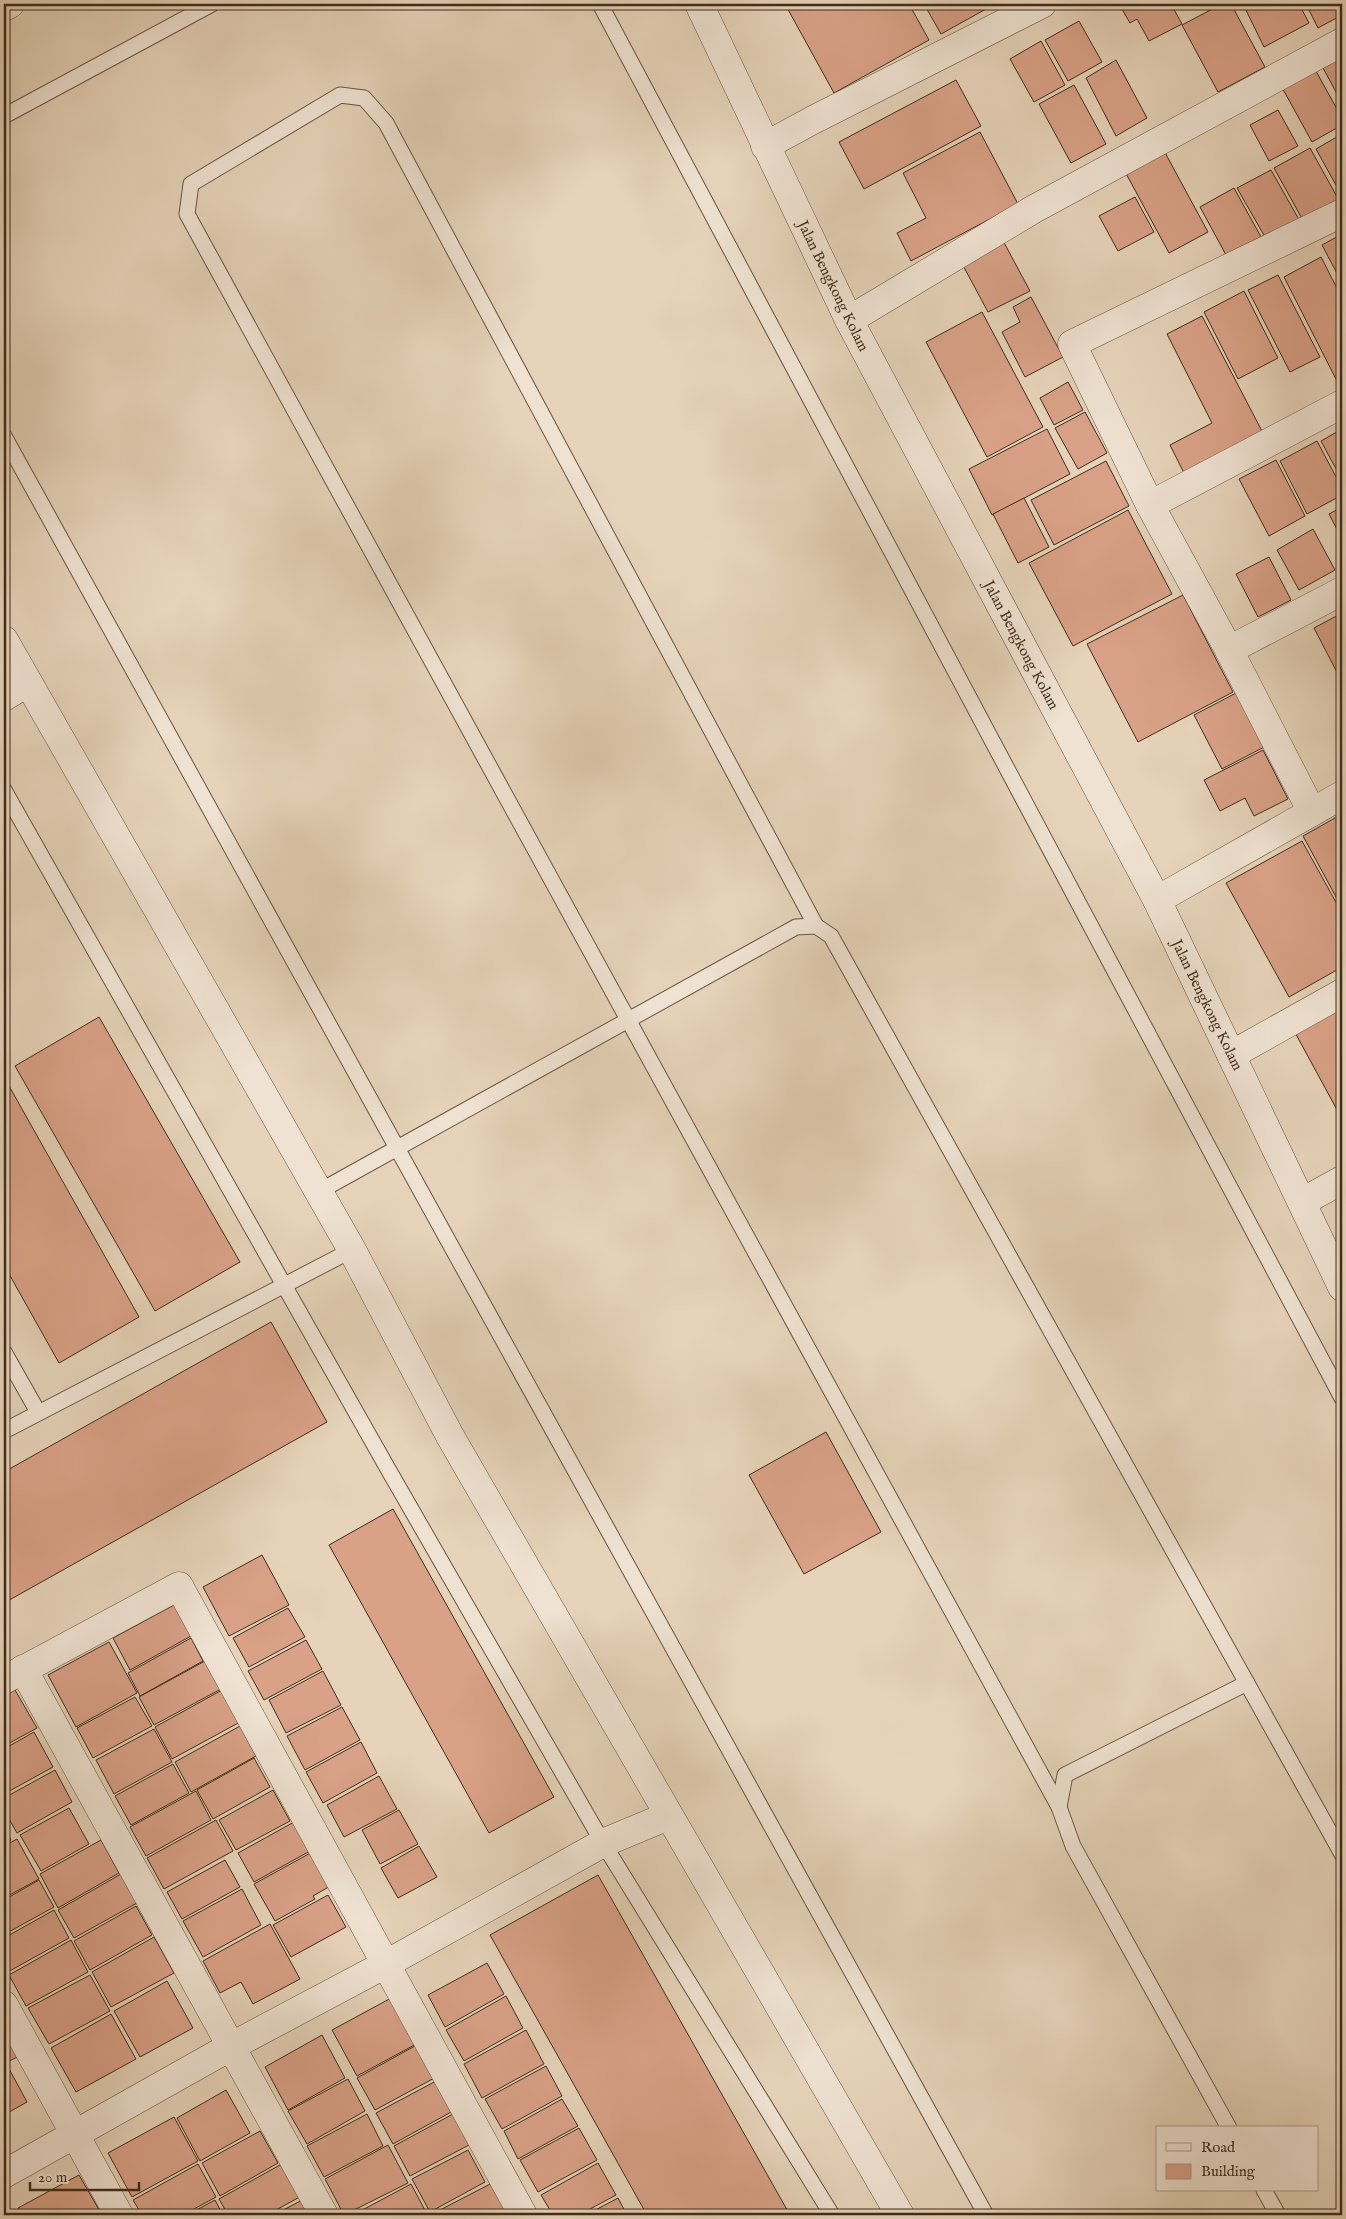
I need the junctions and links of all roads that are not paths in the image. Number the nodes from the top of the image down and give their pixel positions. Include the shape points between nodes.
1 (10, 4) edge
2 (212, 4) edge
3 (600, 4) edge
4 (699, 4) edge
5 (1042, 4) edge
6 (4, 7) edge
7 (1342, 42) edge
8 (4, 116) edge
9 (765, 146) junction
10 (1342, 213) edge
11 (849, 320) junction
12 (1342, 404) edge
13 (4, 436) edge
14 (1150, 505) junction
15 (1342, 591) edge
16 (4, 640) edge
17 (1230, 650) junction
18 (27, 683) junction
19 (4, 697) edge
20 (4, 790) edge
21 (1342, 795) edge
22 (1312, 812) junction
23 (1157, 900) junction
24 (816, 926) junction
25 (1342, 993) edge
26 (627, 1021) junction
27 (1231, 1055) junction
28 (398, 1148) junction
29 (1342, 1180) edge
30 (318, 1192) junction
31 (1302, 1202) junction
32 (352, 1250) junction
33 (285, 1285) junction
34 (1342, 1287) edge
35 (4, 1352) edge
36 (1342, 1398) edge
37 (38, 1412) junction
38 (4, 1430) edge
39 (13, 1674) edge
40 (1247, 1683) junction
41 (1059, 1806) junction
42 (668, 1816) junction
43 (603, 1843) junction
44 (1342, 1854) edge
45 (386, 1964) junction
46 (4, 2005) edge
47 (230, 2047) junction
48 (1228, 2126) edge
49 (73, 2134) junction
50 (4, 2174) edge
51 (1265, 2192) edge
52 (119, 2215) edge
53 (324, 2215) edge
54 (523, 2215) edge
55 (832, 2215) edge
56 (900, 2215) edge
57 (986, 2215) edge
58 (1278, 2215) edge

1 - 6 street
2 - 8 lane
3 - 36 lane
4 - 9 street, Jalan Bengkong Kolam
5 - 9 street
7 - 11 street via 1034,209
9 - 11 street, Jalan Bengkong Kolam
10 - 14 street via 1072,344
11 - 23 street, Jalan Bengkong Kolam
12 - 14 street
13 - 28 lane
14 - 17 street
15 - 17 street
16 - 18 street
17 - 22 street
18 - 19 street
18 - 30 street
20 - 33 lane
21 - 22 street
22 - 23 street
23 - 27 street, Jalan Bengkong Kolam
24 - 26 lane via 796,927
24 - 26 lane via 386,123 364,98 340,95 191,184 187,214
24 - 40 lane via 831,936
25 - 27 street
26 - 28 lane
26 - 41 lane
27 - 31 street, Jalan Bengkong Kolam
28 - 30 lane
28 - 57 lane
29 - 31 street
30 - 32 street
31 - 34 street, Jalan Bengkong Kolam
32 - 33 lane
32 - 42 street via 450,1436
33 - 37 lane
33 - 43 lane
35 - 37 lane
37 - 38 lane
39 - 45 street via 180,1586
39 - 47 street
40 - 41 lane via 1065,1775
40 - 44 lane
41 - 48 lane via 1073,1846
42 - 43 street
42 - 56 street
43 - 45 street
43 - 55 lane
45 - 47 street
45 - 54 street
46 - 49 street
47 - 49 street
47 - 53 street
49 - 50 street
49 - 52 street
51 - 58 lane

